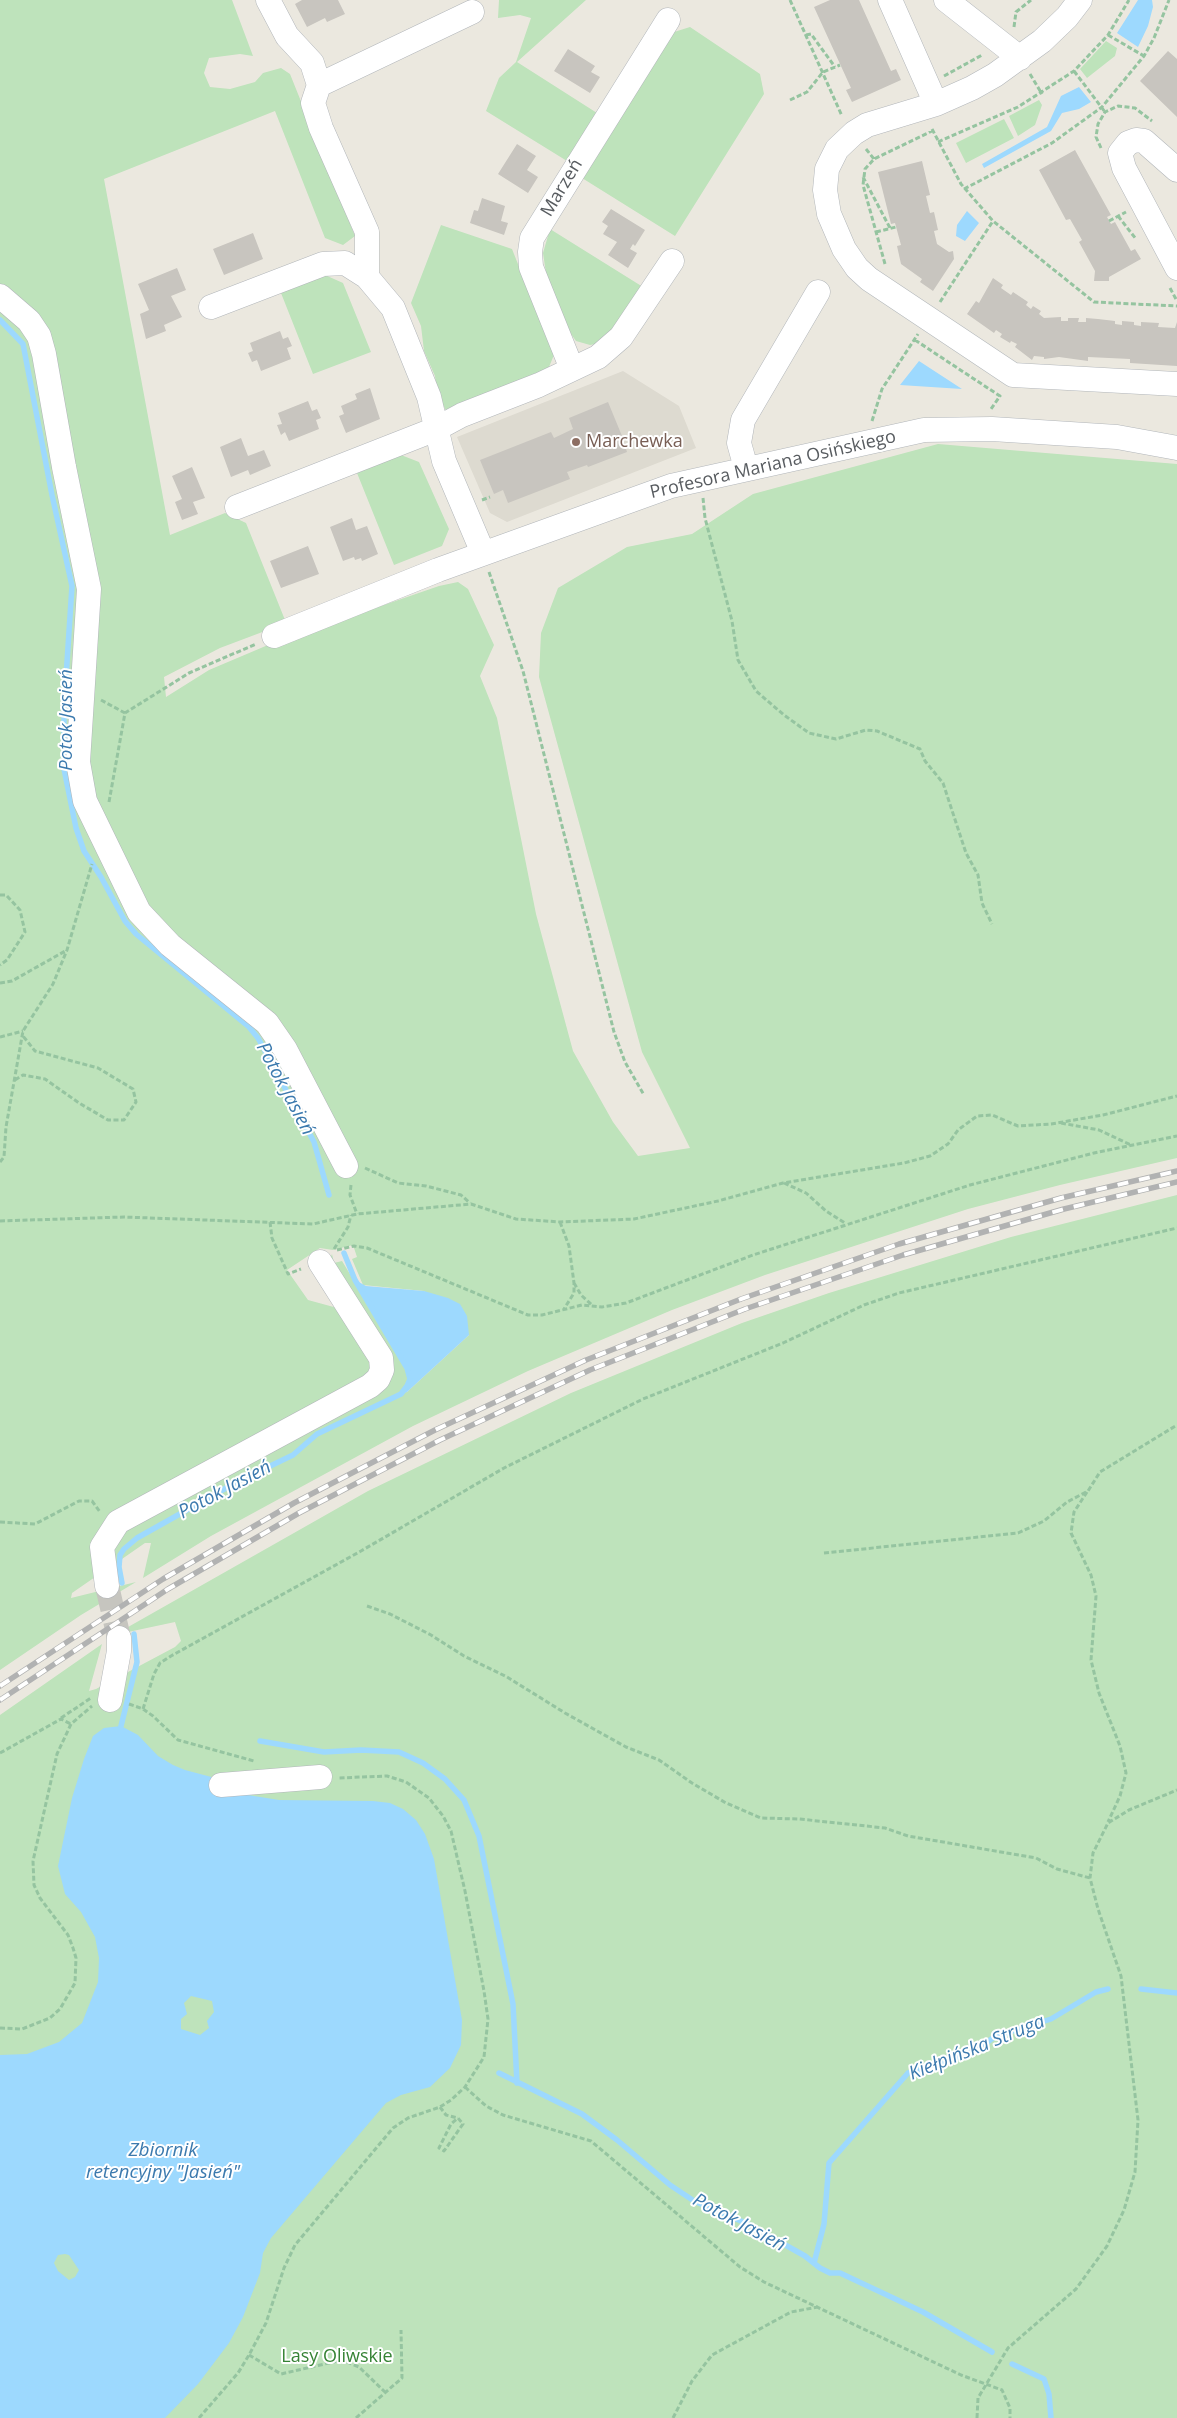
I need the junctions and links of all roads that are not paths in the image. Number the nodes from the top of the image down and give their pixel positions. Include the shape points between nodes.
1 (268, 0) edge
2 (890, 0) edge
3 (946, 0) edge
4 (1080, 0) edge
5 (472, 12) dead end
6 (668, 20) dead end
7 (1020, 58) junction
8 (319, 85) junction
9 (936, 104) junction
10 (1177, 170) edge
11 (672, 261) dead end
12 (1177, 268) edge
13 (367, 277) junction
14 (818, 292) dead end
15 (0, 296) edge
16 (211, 307) dead end
17 (572, 369) junction
18 (1177, 384) edge
19 (436, 429) junction
20 (1177, 448) edge
21 (746, 468) junction
22 (238, 507) dead end
23 (483, 553) junction
24 (274, 636) road end
25 (346, 1166) road end
26 (320, 1262) road end
27 (107, 1586) tunnel mouth
28 (119, 1638) tunnel mouth
29 (110, 1696) road end
30 (320, 1777) road end
31 (221, 1785) dead end

1 - 8 street via 287,36 312,63
2 - 9 street
3 - 7 street
4 - 7 street via 1067,17
5 - 8 street
6 - 17 street, Marzeń via 532,238 531,267
7 - 9 street via 972,88
8 - 13 street via 313,103 318,120 367,232
9 - 18 street via 867,125 837,149 827,170 828,214 857,268 1013,375
10 - 12 street via 1144,142 1128,143 1120,153 1124,168
11 - 17 street via 621,336 598,357
13 - 16 street via 345,262 323,264
13 - 19 street via 393,308 428,397
14 - 21 street via 743,420 739,443
15 - 25 street via 29,321 44,354 89,589 78,762 85,801 139,912 153,930 260,1017 276,1034
17 - 19 street
19 - 22 street
19 - 23 street via 444,461
20 - 21 street, Profesora Mariana Osińskiego via 1118,437 954,428 924,430
21 - 23 street, Profesora Mariana Osińskiego via 671,486
23 - 24 street, Profesora Mariana Osińskiego
26 - 27 street via 381,1358 382,1370 378,1379 126,1517 111,1530 102,1547
28 - 29 street
30 - 31 street

